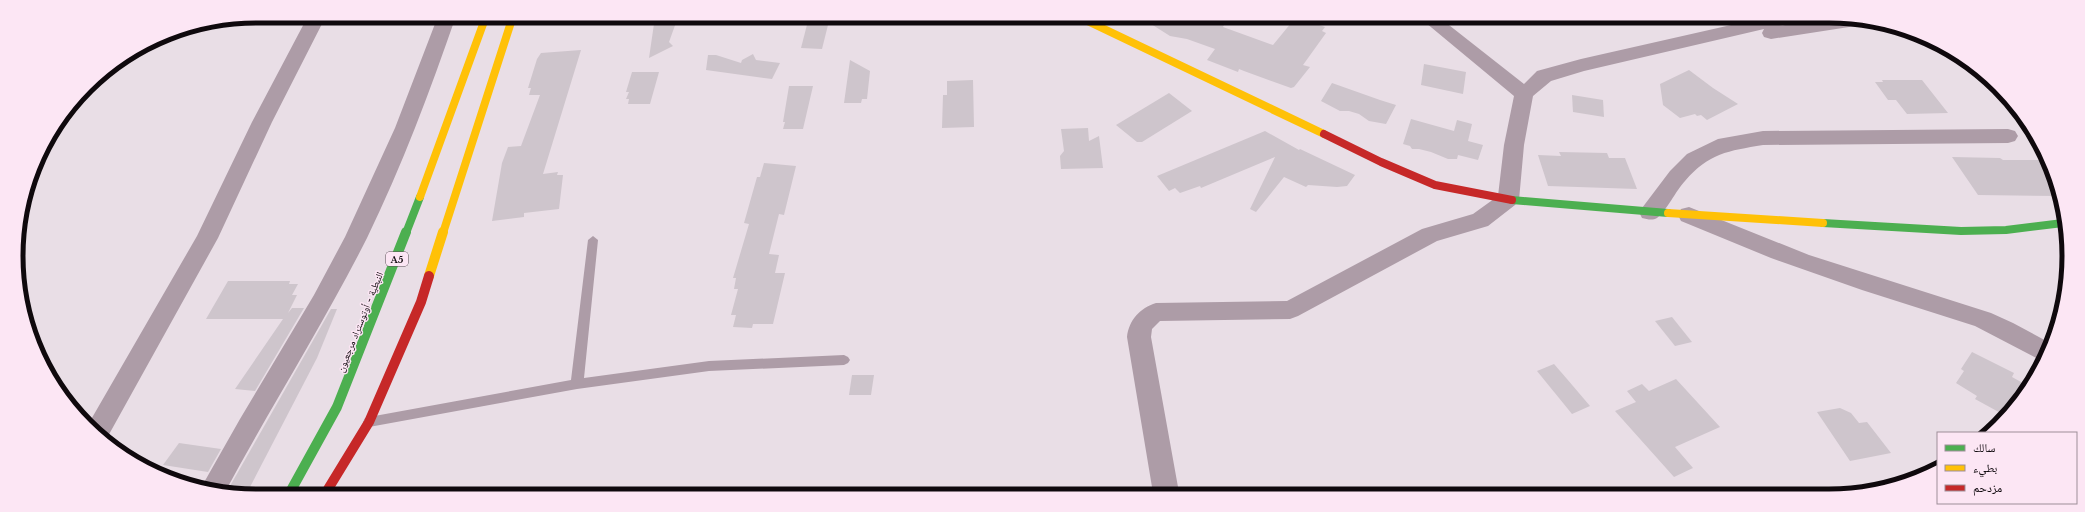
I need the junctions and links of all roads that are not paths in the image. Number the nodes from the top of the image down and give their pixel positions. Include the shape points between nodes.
1 (313, 23) edge
2 (444, 23) edge
3 (483, 23) edge
4 (511, 23) edge
5 (1092, 23) edge
6 (1435, 23) edge
7 (1765, 23) edge
8 (1838, 23) edge
9 (1732, 30) junction
10 (1524, 94) junction
11 (2008, 136) dead end
12 (1508, 200) junction
13 (1650, 212) junction
14 (1689, 215) junction
15 (2060, 223) edge
16 (593, 240) dead end
17 (2042, 350) edge
18 (844, 360) dead end
19 (577, 384) junction
20 (369, 422) junction
21 (99, 429) edge
22 (215, 485) edge
23 (291, 489) edge
24 (328, 489) edge
25 (1166, 489) edge

1 - 21 street via 262,122 207,238
2 - 22 street via 396,149 357,236
3 - 23 main road, النبطية - أوتوستراد مرجعيون / A5 via 403,243 337,407
4 - 20 main road via 421,302
5 - 12 main road via 1381,162 1435,185
6 - 10 street
7 - 9 street
8 - 9 street via 1758,36
9 - 10 street via 1544,76
10 - 12 street via 1514,145
11 - 13 street via 1763,138 1718,146 1694,159 1677,176
12 - 13 main road
12 - 25 street via 1480,220 1430,235 1290,310 1156,312 1143,320 1139,337
13 - 14 main road
14 - 15 main road via 1962,232
14 - 17 street via 1790,257 1959,310 2001,326
16 - 19 lane
18 - 19 lane via 709,366
19 - 20 lane
20 - 24 main road

